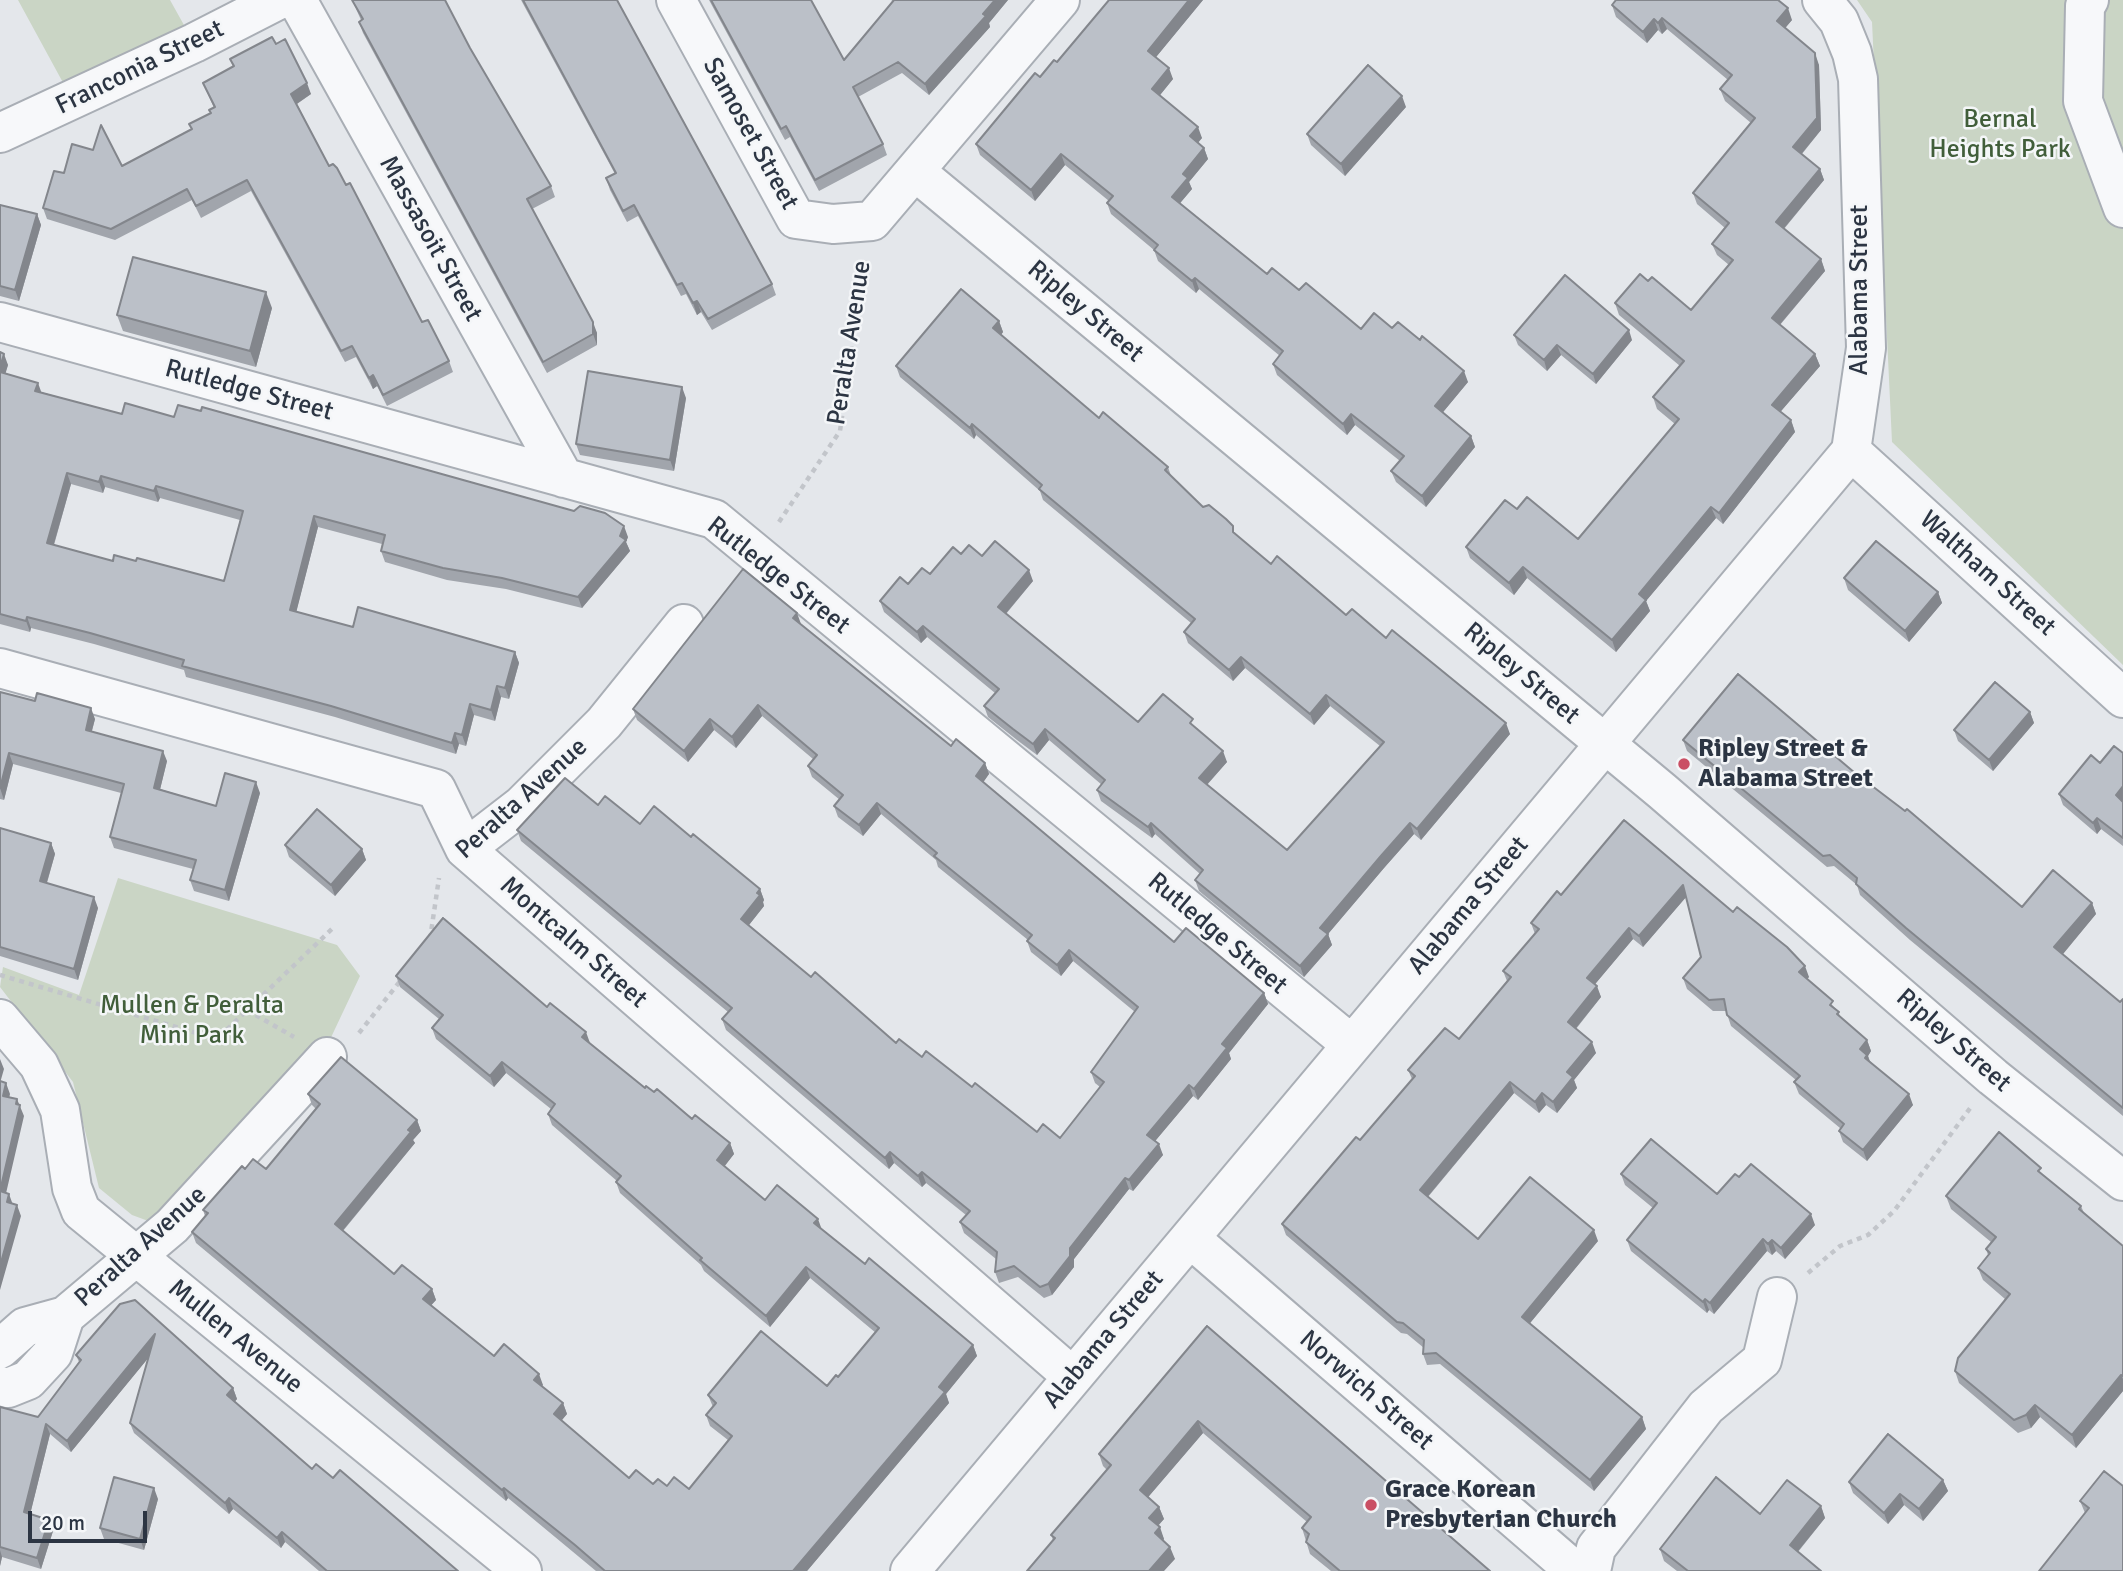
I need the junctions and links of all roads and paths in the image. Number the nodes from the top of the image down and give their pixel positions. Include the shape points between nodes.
1 (278, 0) edge
2 (297, 0) edge
3 (676, 0) edge
4 (1060, 0) edge
5 (1822, 0) edge
6 (2082, 2) edge
7 (0, 134) edge
8 (916, 172) junction
9 (2123, 208) edge
10 (869, 221) junction
11 (0, 322) edge
12 (1851, 451) junction
13 (564, 478) junction
14 (757, 554) junction
15 (684, 624) dead end
16 (0, 668) edge
17 (2123, 698) edge
18 (1605, 744) junction
19 (465, 849) junction
20 (333, 928) dead end
21 (427, 948) edge
22 (0, 975) edge
23 (402, 979) edge
24 (247, 1010) junction
25 (0, 1019) edge
26 (1352, 1045) junction
27 (311, 1047) junction
28 (1993, 1077) junction
29 (2123, 1181) edge
30 (1190, 1238) junction
31 (135, 1255) junction
32 (1777, 1297) joint
33 (65, 1316) junction
34 (0, 1349) edge
35 (1073, 1377) junction
36 (0, 1386) edge
37 (522, 1571) edge
38 (910, 1571) edge
39 (1575, 1571) edge
40 (1591, 1571) edge

1 - 7 street, Franconia Street
2 - 13 street, Massasoit Street
3 - 10 street, Samoset Street via 796,219
4 - 8 street
5 - 12 street, Alabama Street via 1839,21 1858,79 1866,348
6 - 9 street via 2083,101
8 - 10 street
8 - 18 street, Ripley Street
10 - 14 path, Peralta Avenue via 839,431
11 - 13 street, Rutledge Street
12 - 17 street, Waltham Street
12 - 18 street, Alabama Street
13 - 14 street, Rutledge Street via 713,519
14 - 26 street, Rutledge Street
15 - 19 street, Peralta Avenue via 604,723 522,805
16 - 19 street, Montcalm Street via 436,789
18 - 26 street, Alabama Street
18 - 28 street, Ripley Street
19 - 21 path, Peralta Avenue via 440,874
19 - 35 street, Montcalm Street
20 - 24 path
22 - 24 path via 217,1039
23 - 27 path via 336,1062
24 - 27 path
25 - 31 street, Mullen Avenue via 39,1065 60,1110 72,1188 81,1211
26 - 30 street, Alabama Street
27 - 31 street, Peralta Avenue via 172,1226
28 - 29 street, Ripley Street
28 - 32 path via 1894,1211 1868,1235 1840,1246
30 - 35 street, Alabama Street
30 - 39 street, Norwich Street
31 - 33 street, Peralta Avenue
31 - 37 street, Mullen Avenue
32 - 40 street via 1762,1360 1706,1407 1595,1548
33 - 34 street, Peralta Avenue via 25,1327
33 - 36 street, Peralta Avenue via 53,1353 29,1380 8,1388
35 - 38 street, Alabama Street

